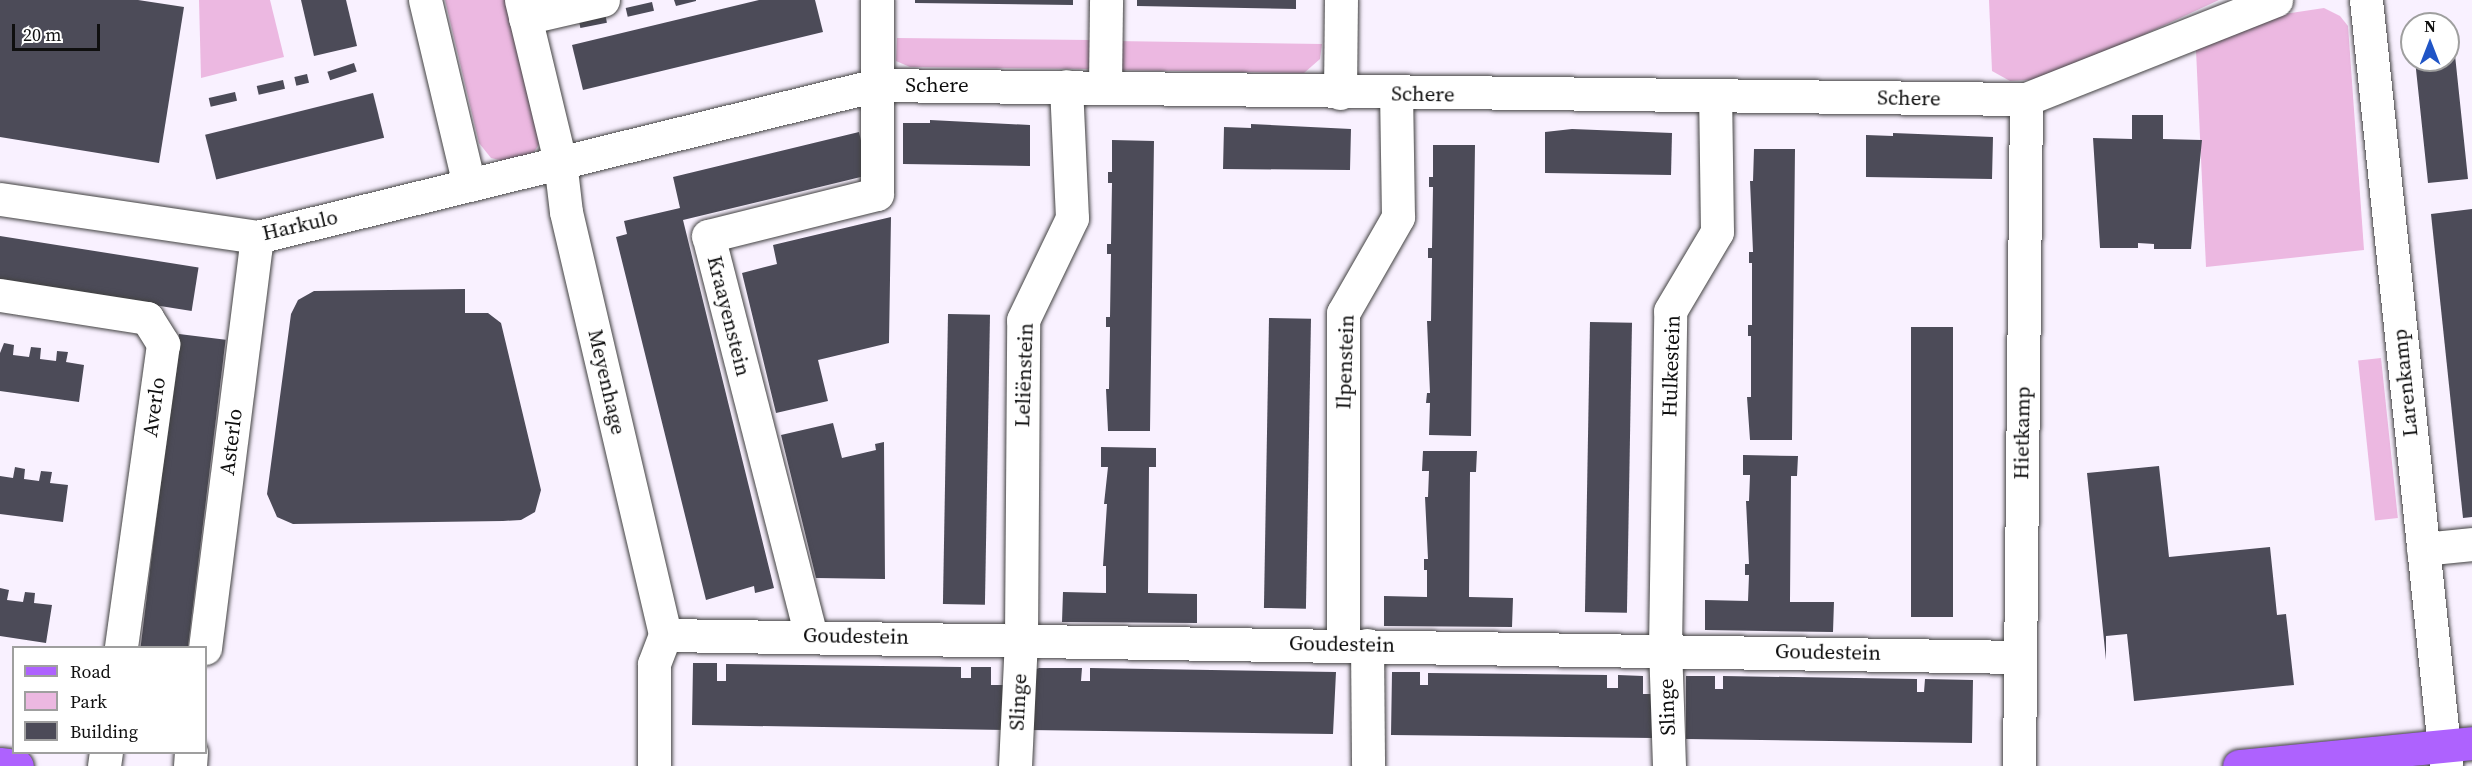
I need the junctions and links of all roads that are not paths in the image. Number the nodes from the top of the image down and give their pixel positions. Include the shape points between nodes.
1 (426, 0) edge
2 (603, 0) edge
3 (877, 0) edge
4 (1106, 0) edge
5 (1341, 0) edge
6 (2276, 0) edge
7 (2366, 0) edge
8 (523, 9) edge
9 (877, 85) junction
10 (1066, 86) junction
11 (1105, 86) junction
12 (1340, 93) junction
13 (1396, 94) junction
14 (1715, 96) junction
15 (2026, 99) junction
16 (561, 161) junction
17 (470, 184) junction
18 (0, 199) edge
19 (257, 237) junction
20 (0, 295) edge
21 (2472, 544) edge
22 (2423, 549) junction
23 (665, 635) junction
24 (811, 636) junction
25 (1021, 639) junction
26 (1355, 644) junction
27 (120, 646) edge
28 (205, 646) edge
29 (1665, 648) junction
30 (2019, 657) junction
31 (2454, 752) edge
32 (0, 764) edge
33 (17, 766) edge
34 (654, 766) edge
35 (1015, 766) edge
36 (1368, 766) edge
37 (1669, 766) edge
38 (2019, 766) edge
39 (2239, 766) edge

1 - 17 street
2 - 8 street
3 - 9 street
4 - 11 street
5 - 12 street
6 - 15 street, Schere
7 - 22 street, Larenkamp
8 - 16 street, Meyenhage
9 - 10 street, Schere
9 - 16 street, Schere
9 - 24 street, Kraayenstein via 878,194 708,236
10 - 11 street, Schere
10 - 25 street, Leliënstein via 1072,218 1023,320
11 - 12 street, Schere
12 - 13 street, Schere
13 - 14 street, Schere
13 - 26 street, Ilpenstein via 1398,217 1343,313
14 - 15 street, Schere
14 - 29 street, Hulkestein via 1716,232 1670,311
15 - 30 street, Hietkamp
16 - 17 street, Harkulo
16 - 23 street, Meyenhage via 566,212
17 - 19 street, Harkulo
18 - 19 street, Harkulo
19 - 28 street, Asterlo
20 - 27 street, Averlo via 147,318 163,345
21 - 22 street
22 - 31 street, Larenkamp
23 - 24 street, Goudestein
23 - 34 street via 654,664
24 - 25 street, Goudestein
25 - 26 street, Goudestein
25 - 35 street, Slinge
26 - 29 street, Goudestein
26 - 36 street
29 - 30 street, Goudestein
29 - 37 street, Slinge
30 - 38 street, Hietkamp
31 - 39 main road
32 - 33 main road

